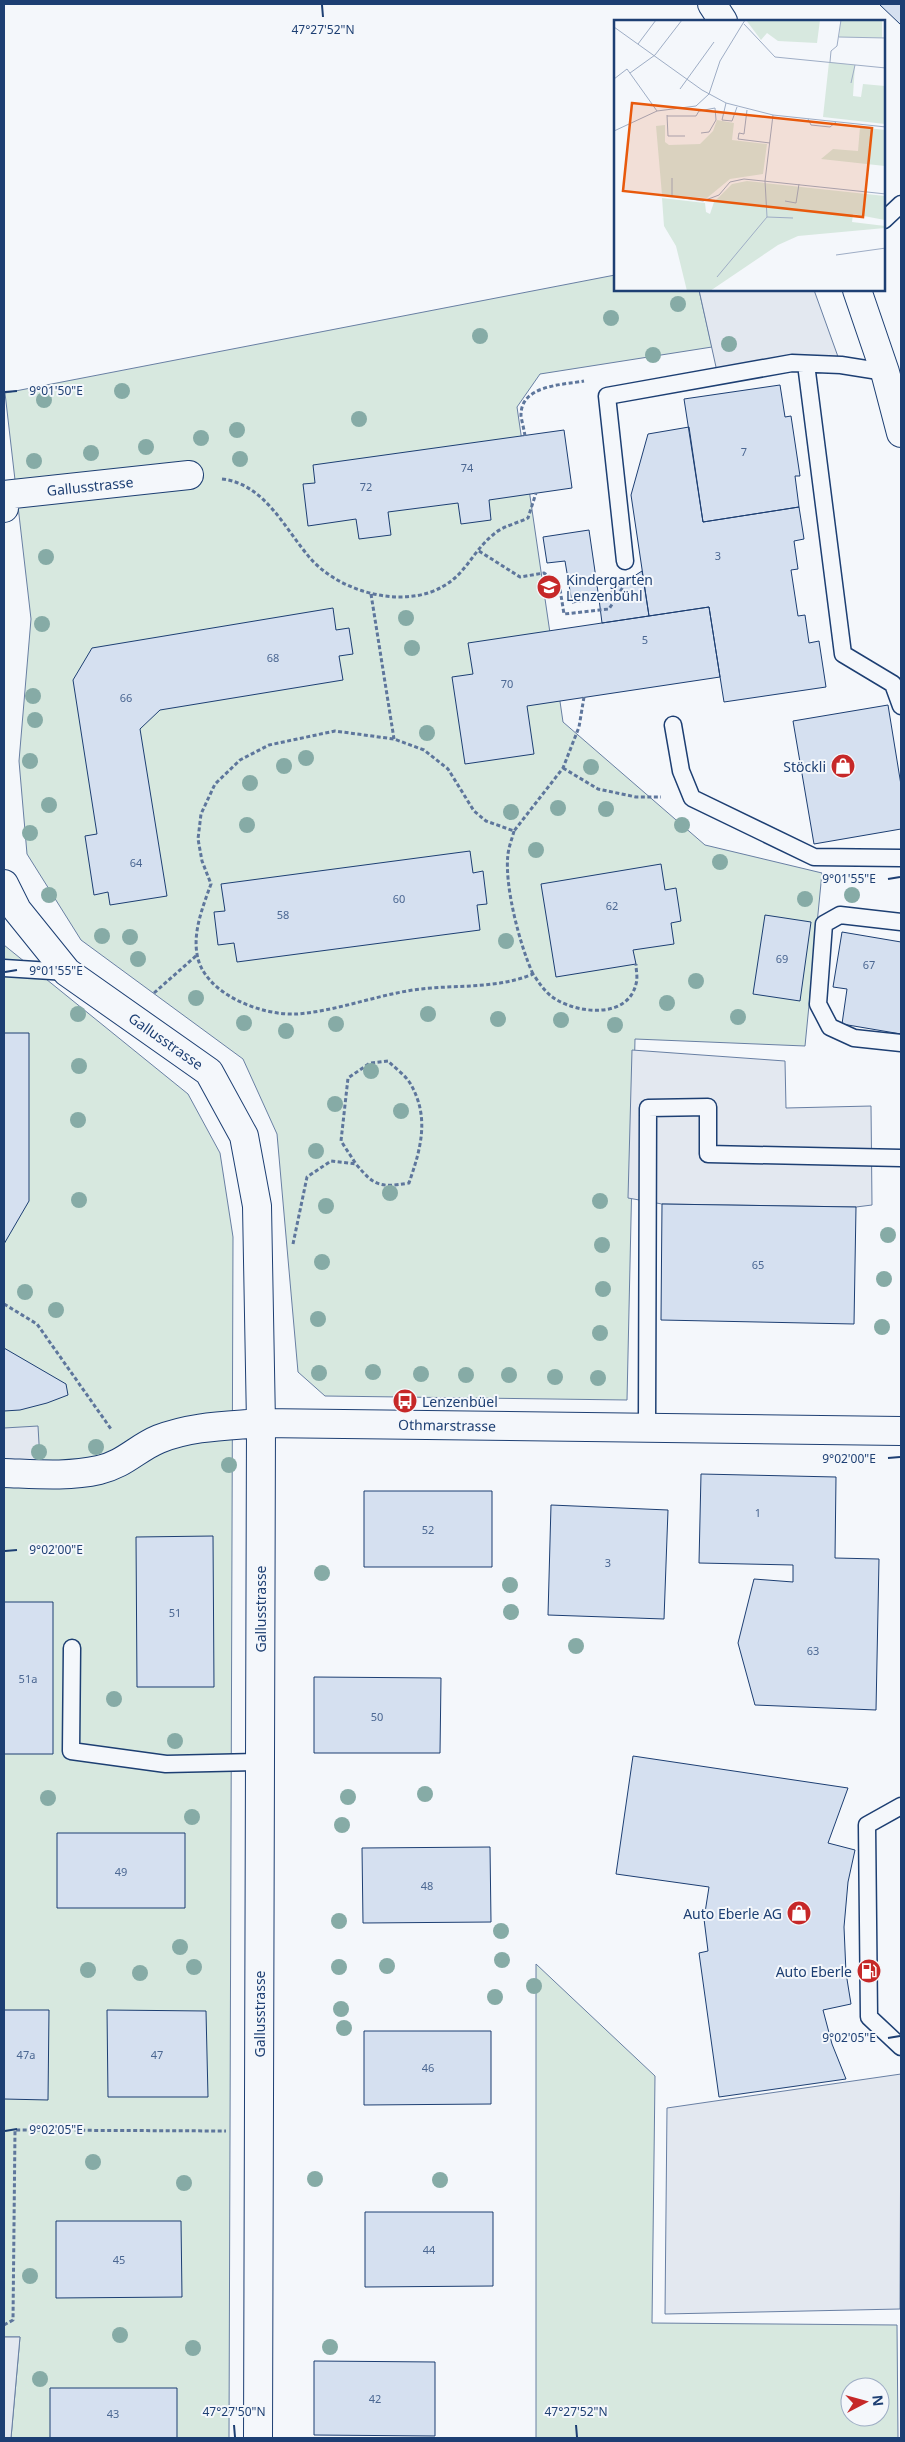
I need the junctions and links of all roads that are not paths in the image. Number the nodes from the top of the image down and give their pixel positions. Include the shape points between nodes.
1 (712, 4) edge
2 (722, 20) edge
3 (901, 204) edge
4 (885, 219) edge
5 (857, 291) edge
6 (806, 364) junction
7 (885, 372) junction
8 (901, 433) edge
9 (189, 476) road end
10 (4, 508) edge
11 (625, 562) road end
12 (901, 706) edge
13 (673, 725) dead end
14 (901, 858) edge
15 (4, 884) edge
16 (901, 922) edge
17 (4, 968) edge
18 (67, 972) junction
19 (901, 1042) edge
20 (901, 1158) edge
21 (260, 1424) junction
22 (647, 1427) junction
23 (901, 1431) edge
24 (4, 1474) edge
25 (72, 1648) dead end
26 (260, 1762) junction
27 (901, 1806) edge
28 (901, 2046) edge
29 (258, 2438) edge

1 - 2 street
3 - 4 lane
5 - 7 street
6 - 7 lane via 841,365
6 - 11 lane via 792,363 607,396
6 - 12 lane via 843,654 893,684
7 - 8 street
9 - 10 street, Gallusstrasse via 4,494
13 - 14 lane via 681,770 692,798 814,858
15 - 18 street, Gallusstrasse via 17,910
16 - 19 lane via 840,915 824,924 818,1004 830,1027 854,1038
17 - 18 lane
18 - 21 street, Gallusstrasse via 209,1072 244,1136 257,1206
20 - 22 lane via 708,1154 708,1107 648,1108
21 - 22 street, Othmarstrasse
21 - 24 street, Othmarstrasse via 190,1428 157,1440 125,1461 100,1470 76,1474
21 - 26 street, Gallusstrasse
22 - 23 street, Othmarstrasse
25 - 26 lane via 71,1751 166,1764
26 - 29 street, Gallusstrasse
27 - 28 lane via 867,1825 869,2017

